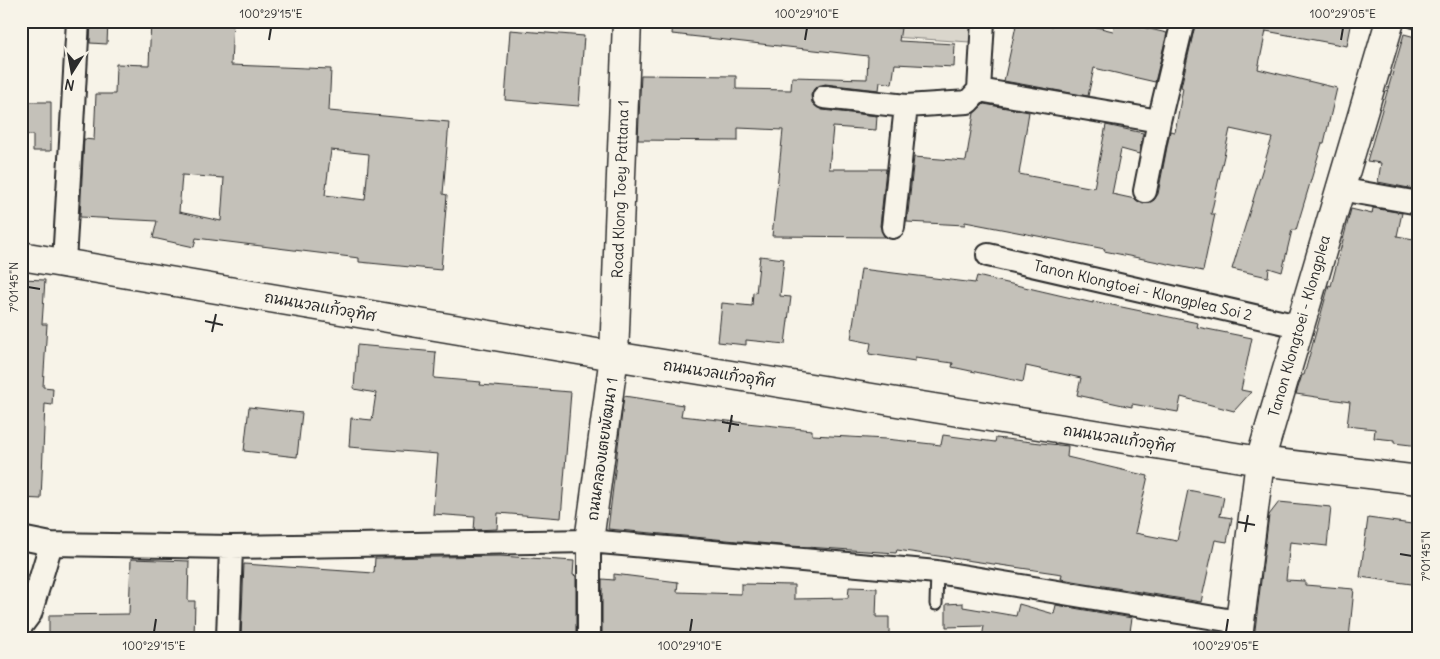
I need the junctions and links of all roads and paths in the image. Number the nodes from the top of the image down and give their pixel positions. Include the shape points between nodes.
1 (78, 21) edge
2 (627, 21) edge
3 (983, 21) edge
4 (1183, 21) edge
5 (1390, 21) edge
6 (1412, 21) edge
7 (1419, 23) edge
8 (979, 90) junction
9 (824, 97) dead end
10 (906, 106) junction
11 (1159, 121) junction
12 (1339, 189) junction
13 (1146, 191) dead end
14 (1419, 203) edge
15 (893, 227) dead end
16 (988, 255) dead end
17 (21, 256) edge
18 (64, 262) junction
19 (1298, 326) junction
20 (614, 356) junction
21 (1260, 461) junction
22 (1419, 480) edge
23 (21, 538) edge
24 (589, 541) junction
25 (52, 544) junction
26 (231, 547) junction
27 (937, 572) junction
28 (936, 604) dead end
29 (21, 626) edge
30 (1238, 630) edge
31 (228, 638) edge
32 (589, 638) edge

1 - 18 street
2 - 20 street, Road Klong Toey Pattana 1
3 - 8 street
4 - 11 street
5 - 12 street, Tanon Klongtoei - Klongplea
6 - 7 lane
8 - 10 street via 968,102
8 - 11 street
9 - 10 street
10 - 15 street
11 - 13 street
12 - 14 street
12 - 19 street, Tanon Klongtoei - Klongplea
16 - 19 street, Tanon Klongtoei - Klongplea Soi 2
17 - 18 street, ถนนนวลแก้วอุทิศ
18 - 20 street, ถนนนวลแก้วอุทิศ
19 - 21 street, Tanon Klongtoei - Klongplea
20 - 21 street, ถนนนวลแก้วอุทิศ
20 - 24 street, ถนนคลองเตยพัฒนา 1
21 - 22 street, ถนนนวลแก้วอุทิศ
21 - 30 street, Tanon Klongtoei - Klongplea
23 - 25 street
24 - 26 street
24 - 27 street
24 - 32 street
25 - 26 street
25 - 29 street via 30,614
26 - 31 street
27 - 28 lane
27 - 30 street

